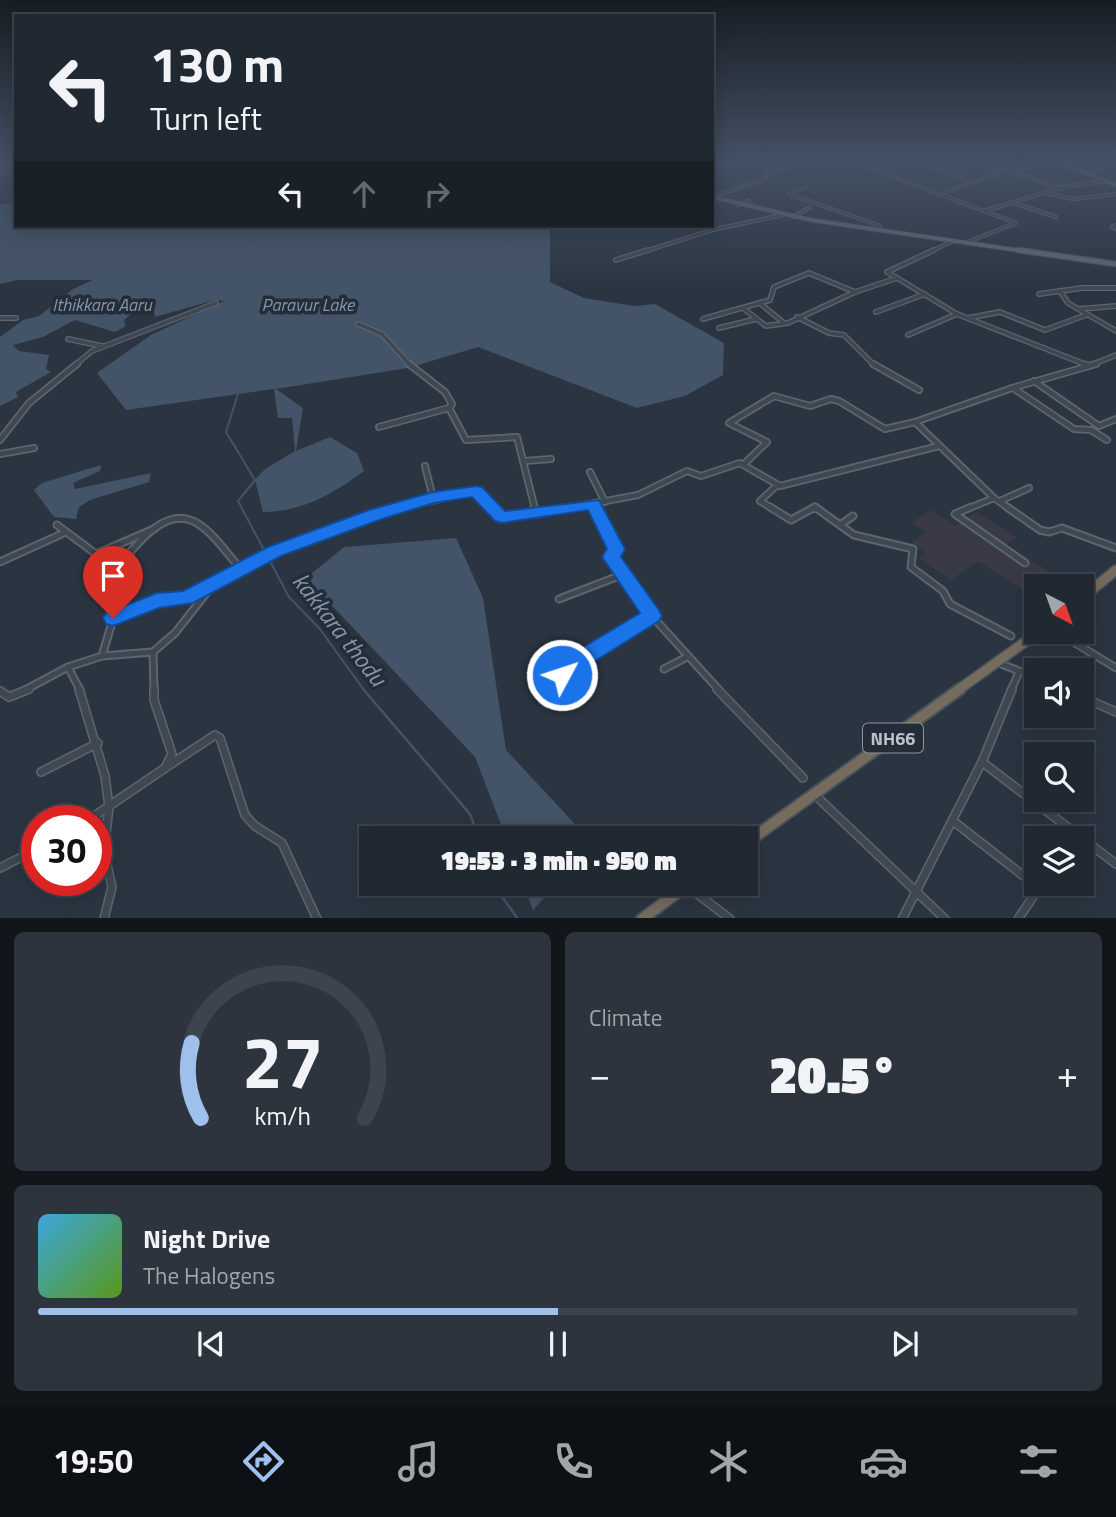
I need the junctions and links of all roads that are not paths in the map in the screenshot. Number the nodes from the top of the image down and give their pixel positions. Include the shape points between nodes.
1 (733, 204) edge
2 (740, 204) edge
3 (817, 204) edge
4 (963, 204) edge
5 (1005, 204) edge
6 (1015, 204) edge
7 (737, 205) junction
8 (810, 207) dead end
9 (984, 211) junction
10 (782, 215) junction
11 (793, 217) junction
12 (1056, 218) dead end
13 (882, 231) junction
14 (953, 242) junction
15 (964, 243) junction
16 (617, 260) dead end
17 (1116, 264) edge
18 (897, 278) junction
19 (1116, 288) edge
20 (1060, 291) junction
21 (855, 292) junction
22 (926, 294) junction
23 (1039, 294) dead end
24 (216, 303) dead end
25 (761, 303) junction
26 (1116, 306) edge
27 (744, 309) junction
28 (1078, 309) junction
29 (876, 312) dead end
30 (957, 314) junction
31 (1086, 315) junction
32 (797, 317) junction
33 (0, 318) edge
34 (16, 318) dead end
35 (965, 318) junction
36 (703, 319) dead end
37 (757, 319) junction
38 (358, 324) dead end
39 (784, 324) junction
40 (719, 328) dead end
41 (1116, 331) edge
42 (908, 335) dead end
43 (68, 339) dead end
44 (103, 347) junction
45 (1116, 355) edge
46 (1090, 366) junction
47 (1034, 381) junction
48 (1012, 388) junction
49 (919, 390) dead end
50 (449, 408) junction
51 (1116, 419) edge
52 (915, 422) junction
53 (379, 427) dead end
54 (0, 440) edge
55 (1107, 440) dead end
56 (939, 446) junction
57 (34, 448) dead end
58 (0, 454) edge
59 (551, 459) dead end
60 (525, 461) junction
61 (744, 464) junction
62 (425, 466) dead end
63 (590, 472) dead end
64 (777, 486) junction
65 (1030, 488) dead end
66 (433, 498) junction
67 (997, 500) junction
68 (605, 502) junction
69 (593, 504) junction
70 (536, 514) junction
71 (853, 516) dead end
72 (57, 525) dead end
73 (840, 525) junction
74 (158, 528) junction
75 (66, 532) junction
76 (1116, 548) edge
77 (0, 562) edge
78 (1025, 563) dead end
79 (240, 568) junction
80 (1116, 570) edge
81 (114, 571) dead end
82 (624, 574) junction
83 (212, 586) junction
84 (1094, 587) edge
85 (559, 599) dead end
86 (652, 616) junction
87 (1011, 636) dead end
88 (1024, 643) edge
89 (1077, 644) edge
90 (153, 652) junction
91 (102, 656) junction
92 (687, 657) junction
93 (998, 663) junction
94 (68, 667) junction
95 (1116, 668) edge
96 (664, 669) dead end
97 (1019, 672) junction
98 (1024, 674) edge
99 (0, 691) edge
100 (1094, 702) edge
101 (567, 704) dead end
102 (1116, 712) edge
103 (97, 743) junction
104 (982, 762) junction
105 (165, 768) junction
106 (41, 772) dead end
107 (803, 778) dead end
108 (814, 794) junction
109 (109, 805) edge
110 (112, 805) edge
111 (953, 821) junction
112 (758, 834) edge
113 (21, 857) edge
114 (1114, 860) edge
115 (0, 868) edge
116 (917, 893) junction
117 (110, 896) edge
118 (672, 896) edge
119 (697, 896) edge
120 (104, 918) edge
121 (317, 918) edge
122 (643, 918) edge
123 (729, 918) edge
124 (903, 918) edge
125 (945, 918) edge
126 (1019, 918) edge

1 - 7 main road
2 - 7 street
3 - 13 street via 878,225
4 - 9 street
5 - 9 street
6 - 12 street
7 - 10 main road
8 - 11 street
9 - 15 street via 1016,223
10 - 11 main road
10 - 16 street via 699,233
11 - 13 main road
13 - 14 main road
14 - 15 main road
14 - 18 street via 887,272
15 - 17 main road
18 - 21 street
18 - 22 street
19 - 20 street
20 - 23 street
20 - 28 street
21 - 25 street via 809,273 773,288 773,298
21 - 32 street
22 - 29 street
22 - 30 street
24 - 44 street
25 - 27 street
25 - 39 street
26 - 28 street
27 - 36 street
27 - 37 street
28 - 31 street
30 - 35 street
30 - 42 street
31 - 35 street via 1045,330 1000,312
31 - 41 street
32 - 39 street
32 - 49 street via 844,335 877,368
33 - 34 street
35 - 46 street
37 - 39 street via 766,326
37 - 40 street
38 - 50 street via 382,334 411,366 445,392 452,404
43 - 44 street
44 - 54 street via 73,365 29,403
45 - 46 street
46 - 47 street
47 - 48 street
47 - 51 street via 1099,426
48 - 52 street
48 - 55 street via 1074,429 1089,429
50 - 53 street
50 - 60 street via 466,440 517,436
52 - 56 street
52 - 61 street via 885,429 839,401 810,406 774,396 729,423 767,442
56 - 64 street
56 - 67 street
57 - 58 street
59 - 60 street
60 - 70 street
61 - 64 street
61 - 68 street via 701,475 687,471 638,495
62 - 66 street
63 - 68 street
64 - 73 street via 761,503 794,520 815,506
65 - 67 street
66 - 70 street via 476,491 498,516
66 - 79 street via 376,514
67 - 76 street via 1043,531 1062,528
67 - 78 street via 955,514
68 - 69 street
69 - 70 street
69 - 82 street via 616,549 611,557
71 - 73 street
72 - 75 street
73 - 87 street via 854,535 913,549 911,568 943,591 950,604
74 - 75 street via 96,554
74 - 79 street via 172,519 195,522
74 - 81 street
75 - 77 street
79 - 83 street
80 - 84 highway
82 - 85 street
82 - 86 street
83 - 90 street via 175,633
83 - 91 street via 186,598 157,600 113,618
86 - 92 street
86 - 101 street via 561,671 579,696
88 - 93 highway, NH66
89 - 95 street
90 - 91 street
90 - 105 street via 154,700 173,751
91 - 94 street
92 - 96 street
92 - 107 street
93 - 97 street
93 - 108 highway, NH66
94 - 99 street via 15,696
94 - 103 street
97 - 98 street
97 - 104 street
100 - 102 street
103 - 106 street
103 - 109 street
104 - 111 street
104 - 114 street
105 - 110 street
105 - 121 street via 206,739 220,738 245,815 282,843
108 - 112 highway, NH66
108 - 116 street
111 - 116 street
111 - 126 street via 1039,888
113 - 115 street
116 - 124 street
116 - 125 street
117 - 120 street
118 - 122 highway
119 - 123 street

